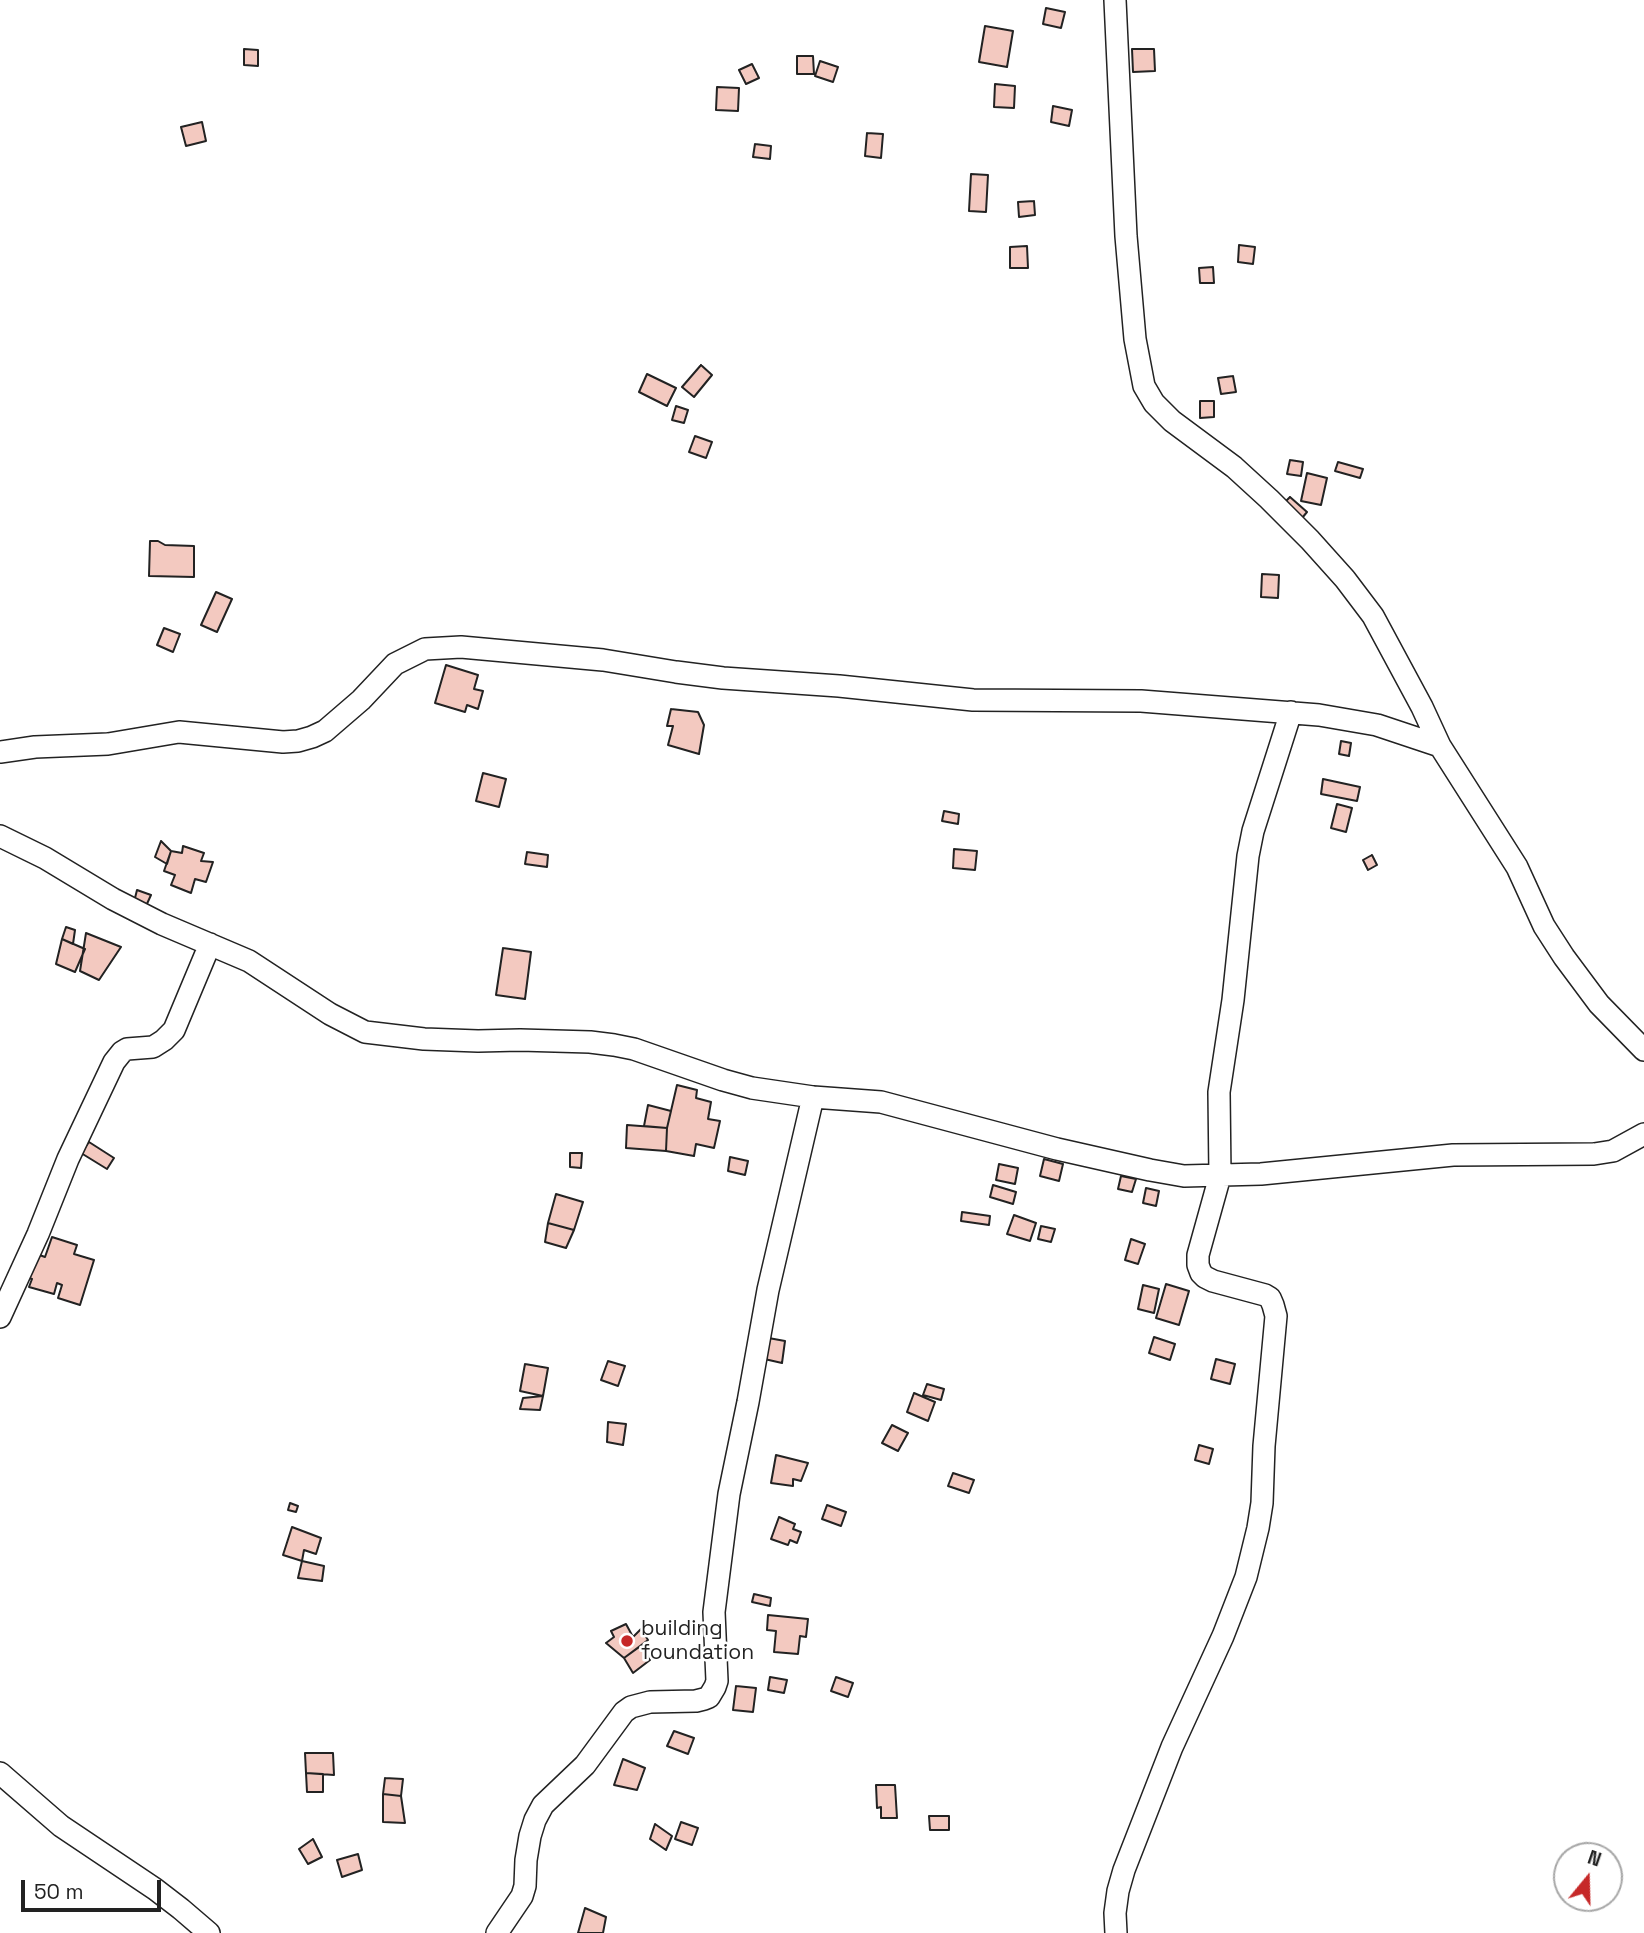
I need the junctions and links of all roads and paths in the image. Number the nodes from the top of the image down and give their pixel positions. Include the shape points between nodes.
1 (1115, 0) edge
2 (1290, 712) junction
3 (1440, 747) junction
4 (0, 752) edge
5 (0, 836) edge
6 (210, 944) junction
7 (1644, 1050) edge
8 (813, 1097) junction
9 (1644, 1135) edge
10 (1220, 1176) junction
11 (0, 1317) edge
12 (0, 1773) edge
13 (209, 1933) edge
14 (497, 1933) edge
15 (1116, 1933) edge

1 - 3 street via 1126,236 1144,386 1172,421 1234,467 1345,579 1373,616
2 - 3 street via 1377,725
2 - 4 street via 1141,701 973,700 723,678 576,656 452,647 425,649 395,664 325,731 298,741 179,732 108,744
2 - 10 street via 1248,856 1219,1092
3 - 7 street via 1517,867 1564,957 1599,1004
5 - 6 street via 113,899
6 - 8 street via 249,961 365,1032 424,1039 614,1045 723,1080
6 - 11 street via 174,1030 153,1047 127,1049 114,1062
8 - 10 street via 881,1102 1150,1170
8 - 14 street via 768,1290 729,1494 714,1612 715,1687 704,1699 650,1702 624,1713 585,1765 543,1805 530,1836 522,1896
9 - 10 street via 1613,1151 1594,1154 1453,1155
10 - 15 street via 1200,1243 1201,1273 1213,1282 1265,1294 1276,1315 1262,1503 1246,1577 1124,1870 1115,1913
12 - 13 street via 61,1826 164,1896

